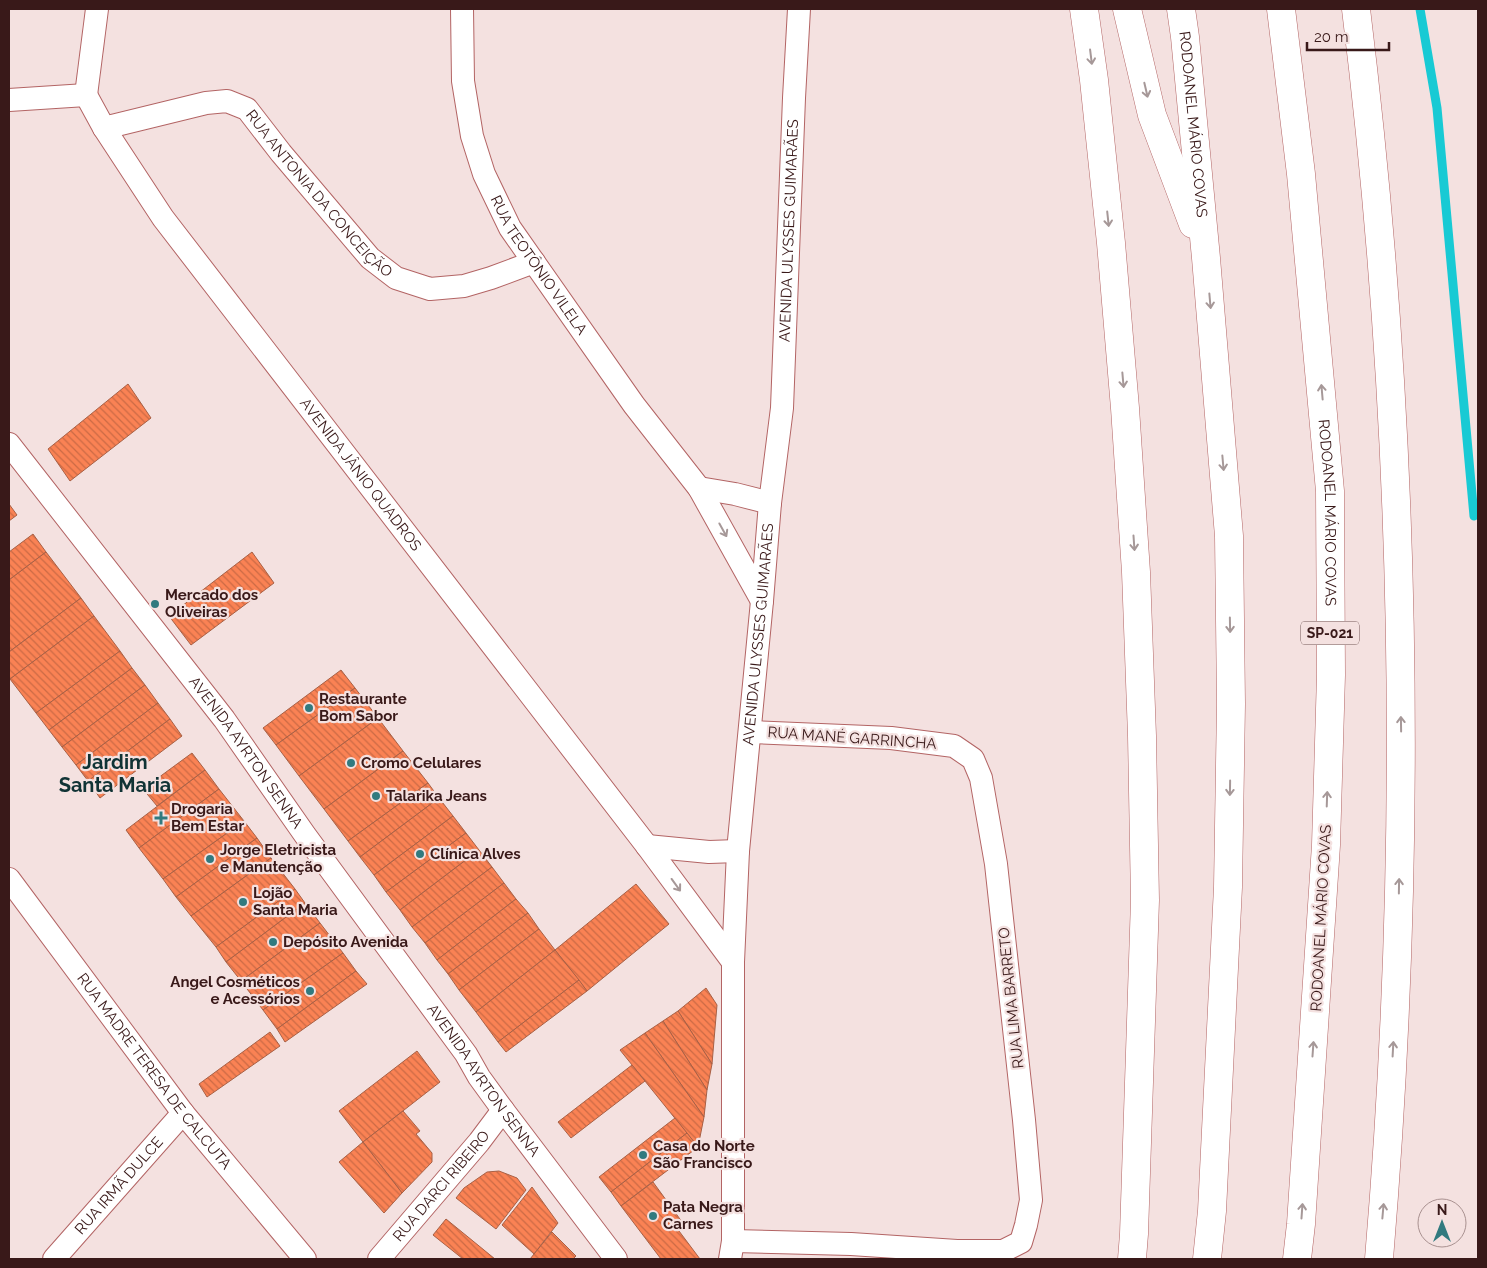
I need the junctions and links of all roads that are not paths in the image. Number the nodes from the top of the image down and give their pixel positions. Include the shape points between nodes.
1 (97, 9) edge
2 (462, 9) edge
3 (799, 9) edge
4 (1084, 9) edge
5 (1127, 9) edge
6 (1181, 9) edge
7 (1281, 9) edge
8 (1356, 9) edge
9 (86, 95) junction
10 (9, 100) edge
11 (104, 128) junction
12 (1206, 258) junction
13 (534, 262) junction
14 (9, 444) edge
15 (699, 488) junction
16 (770, 503) junction
17 (762, 601) junction
18 (750, 732) junction
19 (954, 746) joint
20 (648, 846) junction
21 (738, 851) junction
22 (9, 879) edge
23 (732, 962) junction
24 (503, 1110) junction
25 (183, 1113) junction
26 (732, 1250) edge
27 (54, 1259) edge
28 (305, 1259) edge
29 (379, 1259) edge
30 (616, 1259) edge
31 (1132, 1259) edge
32 (1208, 1259) edge
33 (1297, 1259) edge
34 (1379, 1259) edge

1 - 9 street
2 - 13 street, RUA TEOTÔNIO VILELA via 463,81 472,136 484,174 501,210
3 - 16 street, AVENIDA ULYSSES GUIMARÃES via 782,408
4 -> 31 main road via 1094,80 1125,398 1142,726 1145,900
5 -> 12 main road via 1152,115
6 - 12 main road, RODOANEL MÁRIO COVAS
33 -> 7 main road, RODOANEL MÁRIO COVAS / SP-021 via 1326,845 1331,675 1330,491 1301,174
34 -> 8 main road via 1386,1181 1398,927 1400,615 1388,342
9 - 10 street
9 - 11 street, AVENIDA JÂNIO QUADROS
11 - 13 street, RUA ANTONIA DA CONCEIÇÃO via 206,103 227,101 247,109 370,258 396,278 430,289 464,286
11 - 20 street, AVENIDA JÂNIO QUADROS via 163,218
12 -> 32 main road, RODOANEL MÁRIO COVAS via 1229,536 1231,704 1228,887
13 - 15 street, RUA TEOTÔNIO VILELA via 634,405
14 - 24 street, AVENIDA AYRTON SENNA via 224,719
15 - 16 street
15 -> 17 street, RUA TEOTÔNIO VILELA
16 - 17 street, AVENIDA ULYSSES GUIMARÃES
17 - 18 street, AVENIDA ULYSSES GUIMARÃES
18 - 19 street, RUA MANÉ GARRINCHA via 891,738
18 - 21 street, AVENIDA ULYSSES GUIMARÃES
19 - 26 street, RUA LIMA BARRETO via 973,759 981,778 996,864 1031,1200 1021,1242 1003,1251 852,1244
20 - 21 street via 710,852
20 -> 23 street, AVENIDA JÂNIO QUADROS
21 - 23 street, AVENIDA ULYSSES GUIMARÃES
22 - 25 street, RUA MADRE TERESA DE CALCUTA
23 - 26 street, AVENIDA ULYSSES GUIMARÃES
24 - 29 street, RUA DARCI RIBEIRO via 480,1142
24 - 30 street, AVENIDA AYRTON SENNA
25 - 27 street, RUA IRMÃ DULCE
25 - 28 street, RUA MADRE TERESA DE CALCUTA

